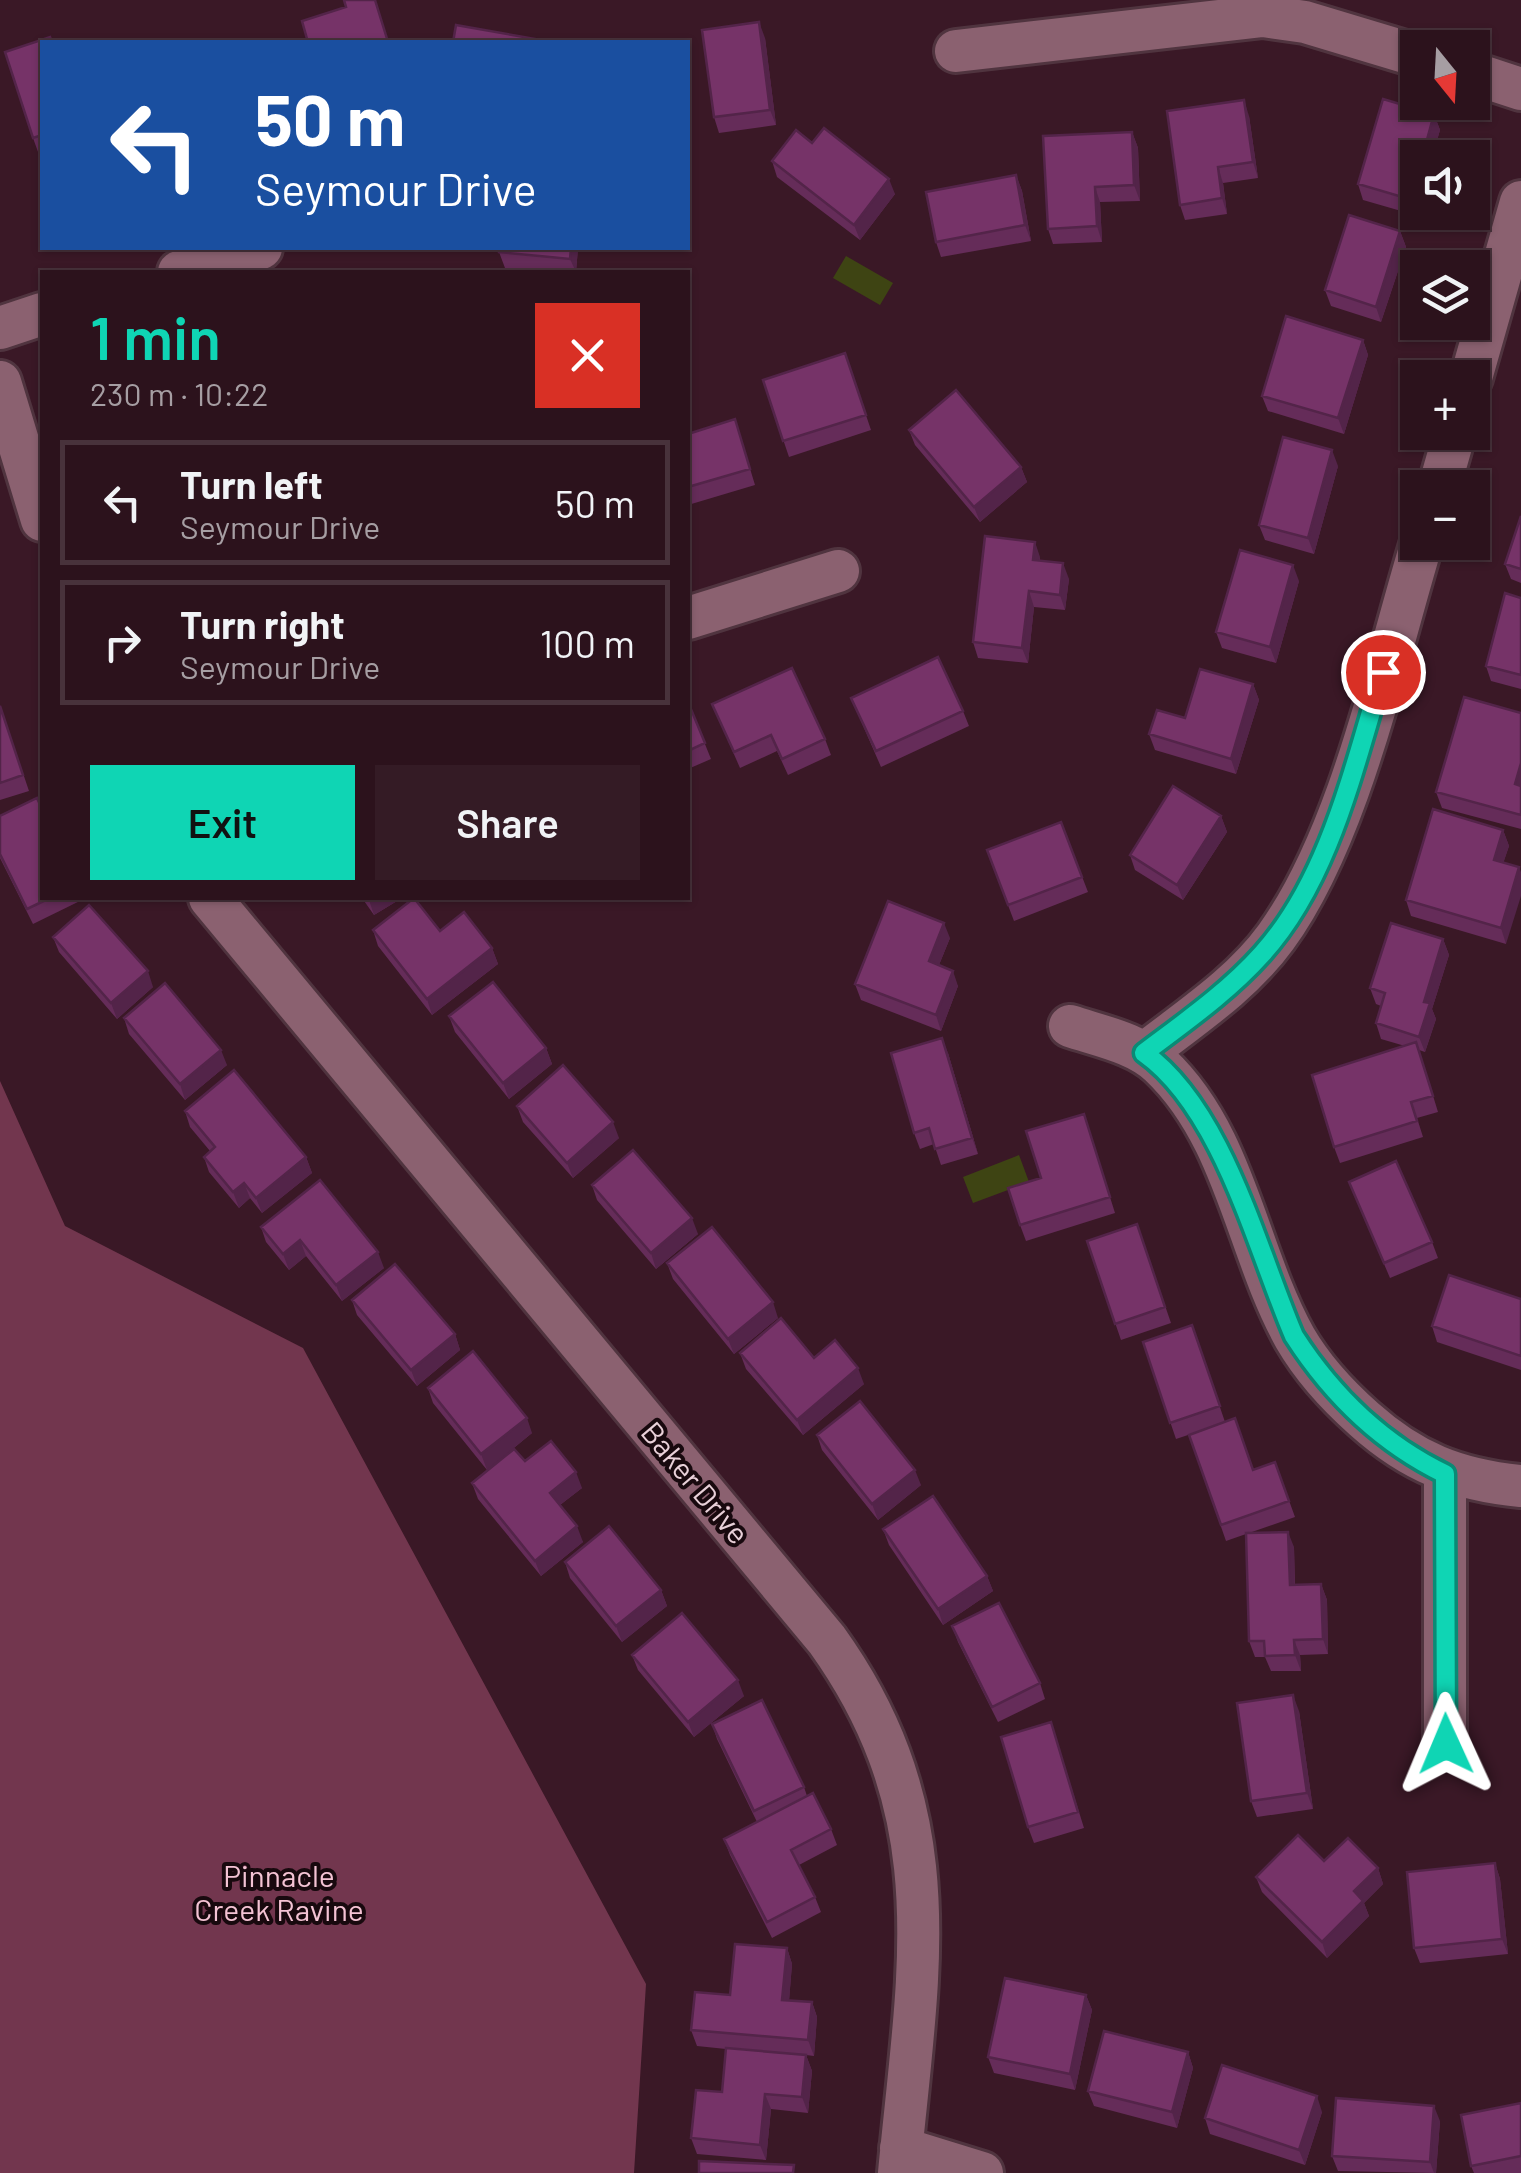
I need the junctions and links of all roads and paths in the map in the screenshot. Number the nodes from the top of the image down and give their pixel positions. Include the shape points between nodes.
1 (956, 51) dead end
2 (1400, 51) edge
3 (1490, 80) edge
4 (1521, 89) edge
5 (1521, 202) edge
6 (254, 250) edge
7 (186, 270) edge
8 (40, 315) edge
9 (0, 328) edge
10 (1476, 360) edge
11 (0, 382) edge
12 (40, 513) edge
13 (1417, 560) edge
14 (838, 570) dead end
15 (690, 617) edge
16 (212, 900) edge
17 (1070, 1026) dead end
18 (1144, 1053) junction
19 (1445, 1474) junction
20 (1521, 1486) edge
21 (1446, 1744) dead end
22 (900, 2160) edge
23 (982, 2173) edge

1 - 2 street via 1264,16
3 - 4 street
5 - 10 street
6 - 7 street
8 - 9 street
11 - 12 street
13 - 18 street via 1350,779 1305,888 1245,972
14 - 15 street
16 - 22 street, Baker Drive via 828,1640 868,1699 894,1758 917,1857 918,1931
17 - 18 street
18 - 19 street via 1172,1078 1202,1121 1294,1336 1315,1369 1384,1436
19 - 20 street
19 - 21 street
22 - 23 street

